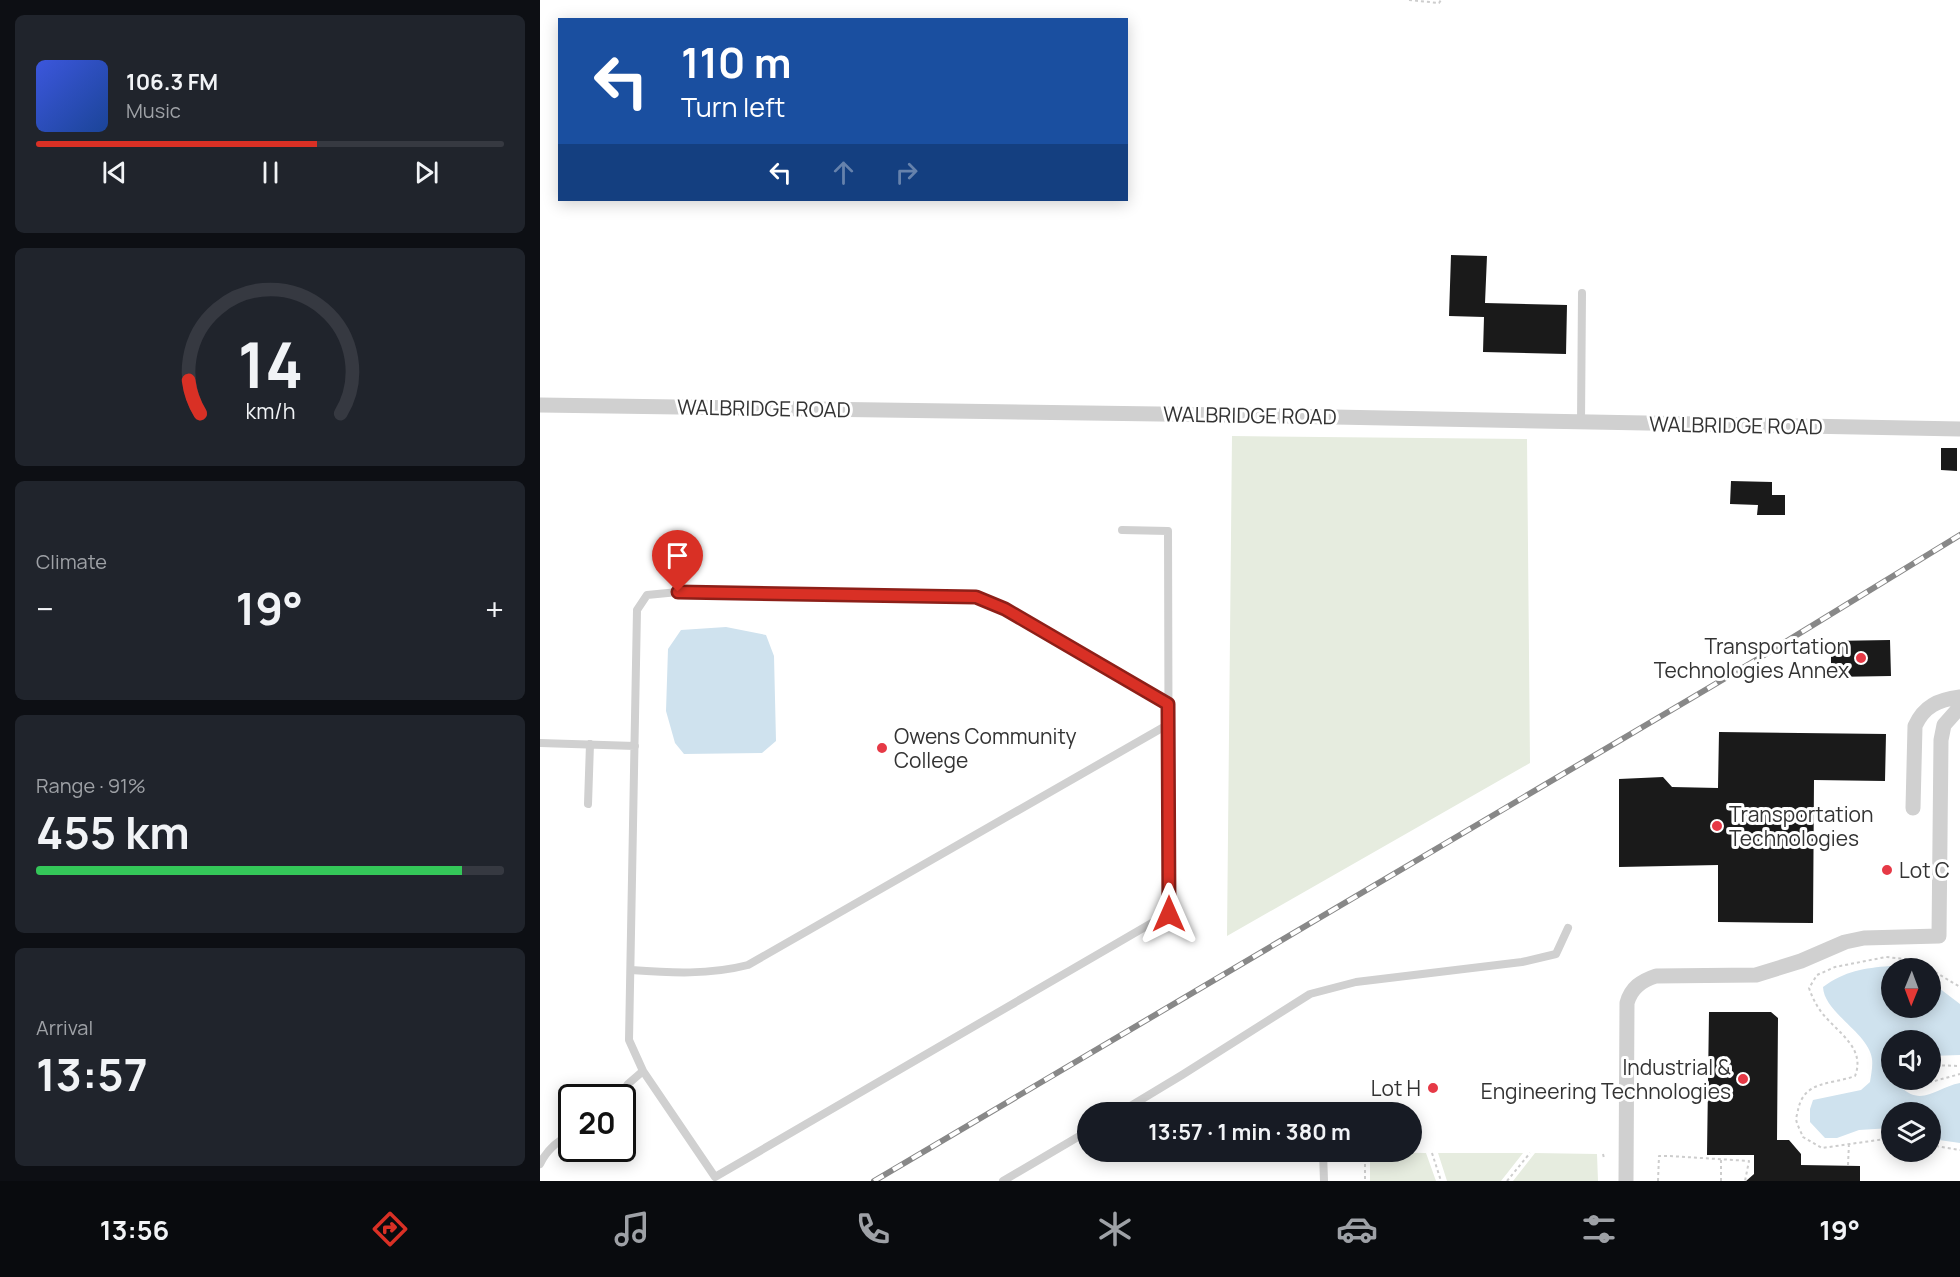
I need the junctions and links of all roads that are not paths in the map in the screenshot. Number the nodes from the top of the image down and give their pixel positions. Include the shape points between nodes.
1 (1582, 292) dead end
2 (540, 405) edge
3 (1581, 422) junction
4 (1960, 429) edge
5 (1122, 530) dead end
6 (1960, 697) edge
7 (1168, 704) junction
8 (1960, 707) edge
9 (1168, 724) junction
10 (540, 743) edge
11 (590, 744) junction
12 (634, 746) junction
13 (588, 804) dead end
14 (1913, 808) dead end
15 (1568, 928) dead end
16 (631, 970) junction
17 (643, 1071) junction
18 (627, 1084) edge
19 (1137, 1102) edge
20 (1077, 1137) edge
21 (558, 1142) edge
22 (1323, 1162) edge
23 (540, 1164) edge
24 (712, 1179) edge
25 (1003, 1181) edge
26 (1324, 1181) edge
27 (1626, 1181) edge

1 - 3 lane
2 - 3 street, WALBRIDGE ROAD
3 - 4 street, WALBRIDGE ROAD
5 - 7 lane via 1168,531
6 - 14 street via 1931,705 1914,726
7 - 9 lane
7 - 12 lane via 1005,609 976,597 678,592 647,595 637,610
8 - 27 street via 1944,725 1941,740 1940,936 1845,942 1756,975 1645,979 1629,994 1627,1003
9 - 16 lane via 748,965 681,974
9 - 24 lane via 1169,914
10 - 11 lane
11 - 12 lane
11 - 13 lane
12 - 16 lane
15 - 19 lane via 1556,954 1533,960 1356,982 1310,994
16 - 17 lane via 629,1040
17 - 18 lane
17 - 24 lane
20 - 25 lane
21 - 23 lane
22 - 26 lane

